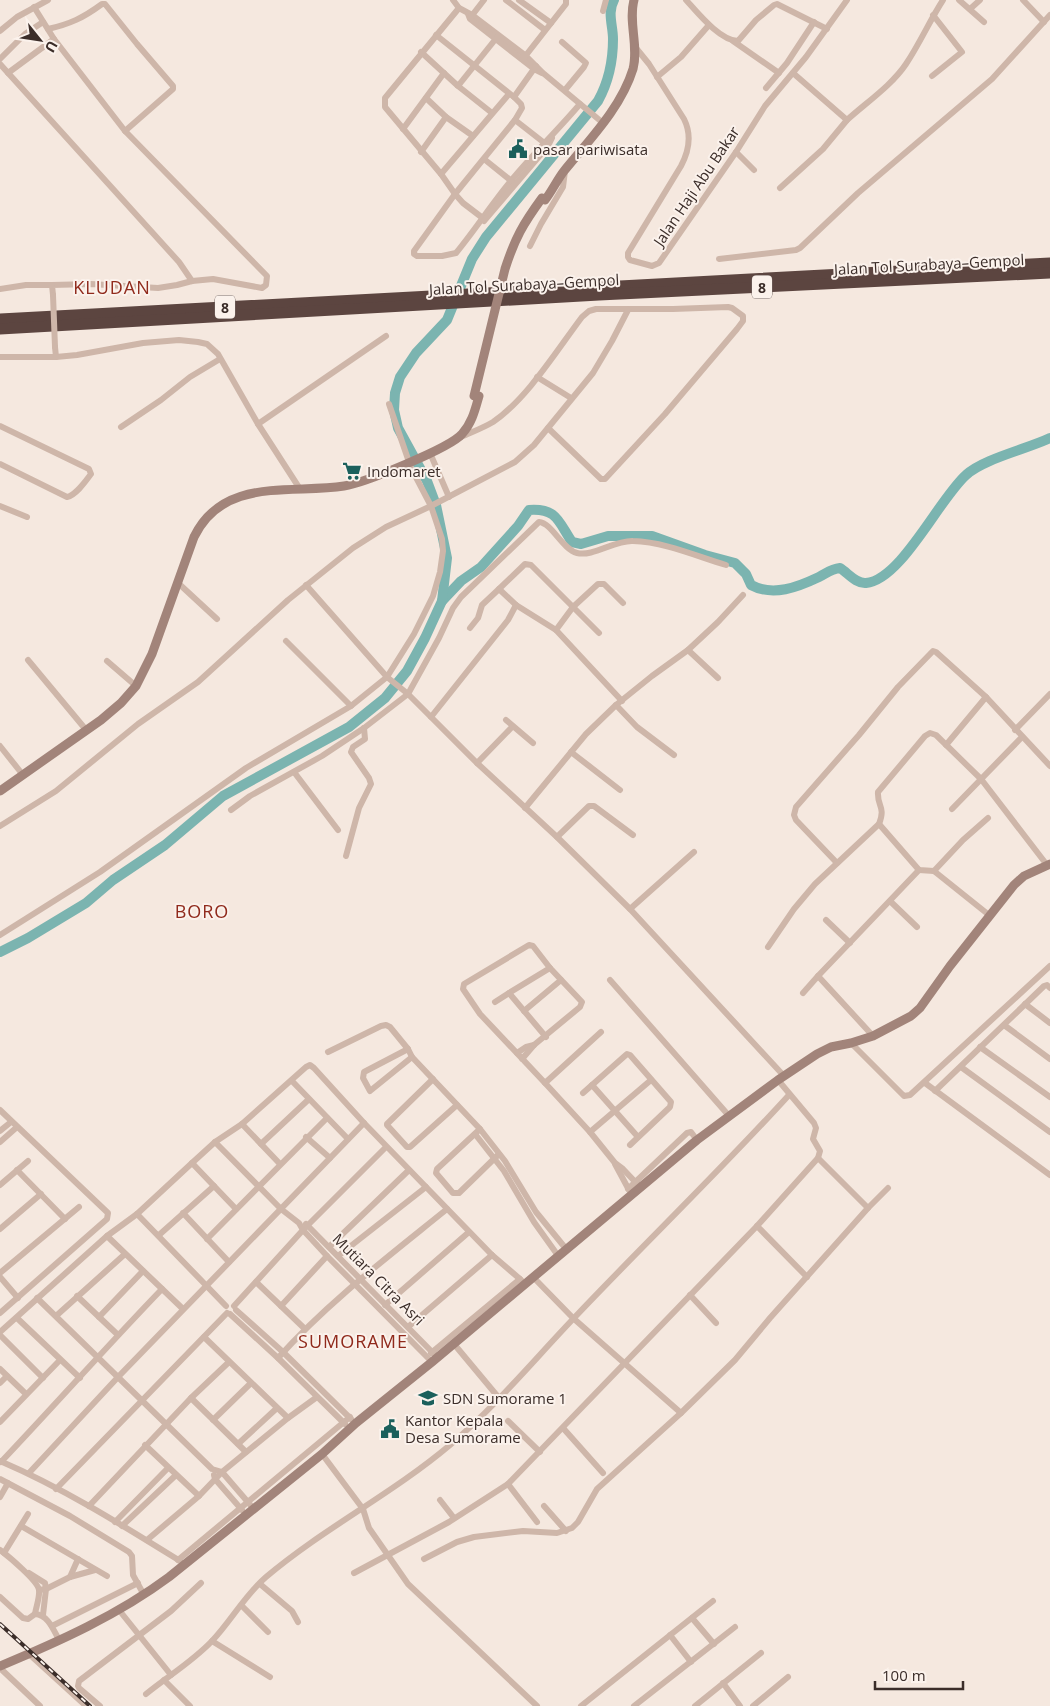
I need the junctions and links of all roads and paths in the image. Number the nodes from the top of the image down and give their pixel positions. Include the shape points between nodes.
1 (48, 0) edge
2 (452, 0) edge
3 (484, 0) edge
4 (506, 0) edge
5 (566, 0) edge
6 (606, 0) edge
7 (634, 0) edge
8 (686, 0) edge
9 (847, 0) edge
10 (943, 0) edge
11 (960, 0) edge
12 (980, 0) edge
13 (1023, 0) edge
14 (516, 2) edge
15 (34, 7) junction
16 (459, 8) junction
17 (970, 9) junction
18 (604, 11) dead end
19 (933, 15) junction
20 (1050, 15) edge
21 (470, 16) junction
22 (43, 22) junction
23 (984, 22) dead end
24 (1044, 22) junction
25 (551, 23) junction
26 (709, 25) junction
27 (820, 25) junction
28 (48, 29) junction
29 (545, 30) junction
30 (0, 31) edge
31 (436, 35) junction
32 (498, 37) junction
33 (54, 39) junction
34 (732, 41) junction
35 (562, 42) dead end
36 (636, 48) junction
37 (421, 52) junction
38 (524, 58) junction
39 (0, 59) edge
40 (0, 64) edge
41 (474, 66) junction
42 (535, 67) junction
43 (8, 73) junction
44 (444, 73) junction
45 (793, 73) junction
46 (778, 74) junction
47 (932, 76) dead end
48 (657, 77) junction
49 (458, 86) junction
50 (766, 88) dead end
51 (565, 90) junction
52 (512, 96) junction
53 (426, 98) junction
54 (580, 104) junction
55 (492, 113) junction
56 (446, 116) junction
57 (515, 120) junction
58 (848, 120) junction
59 (601, 121) junction
60 (403, 128) junction
61 (125, 131) junction
62 (473, 136) junction
63 (546, 144) junction
64 (422, 152) junction
65 (736, 152) junction
66 (484, 159) junction
67 (754, 170) dead end
68 (441, 174) junction
69 (562, 174) junction
70 (513, 182) junction
71 (780, 188) dead end
72 (455, 194) junction
73 (483, 219) junction
74 (530, 246) dead end
75 (719, 259) dead end
76 (1050, 263) edge
77 (1050, 272) edge
78 (192, 281) junction
79 (52, 285) junction
80 (0, 289) edge
81 (474, 298) junction
82 (450, 299) junction
83 (628, 310) junction
84 (0, 319) edge
85 (0, 329) edge
86 (386, 336) dead end
87 (0, 357) edge
88 (56, 357) junction
89 (220, 359) junction
90 (537, 377) junction
91 (570, 397) junction
92 (389, 404) dead end
93 (258, 424) junction
94 (0, 426) edge
95 (121, 427) dead end
96 (548, 428) junction
97 (456, 440) junction
98 (429, 453) junction
99 (410, 461) junction
100 (0, 464) edge
101 (300, 489) junction
102 (447, 498) junction
103 (432, 505) junction
104 (0, 506) edge
105 (27, 517) dead end
106 (726, 565) dead end
107 (178, 582) junction
108 (306, 585) junction
109 (498, 589) junction
110 (743, 595) dead end
111 (623, 603) dead end
112 (516, 605) junction
113 (573, 607) junction
114 (217, 619) dead end
115 (470, 628) dead end
116 (556, 630) junction
117 (599, 633) dead end
118 (286, 641) dead end
119 (688, 650) junction
120 (28, 660) dead end
121 (107, 661) dead end
122 (718, 678) dead end
123 (389, 679) junction
124 (136, 686) junction
125 (406, 693) junction
126 (1050, 694) edge
127 (986, 697) junction
128 (619, 703) junction
129 (350, 706) junction
130 (431, 717) junction
131 (506, 720) dead end
132 (512, 727) junction
133 (364, 728) junction
134 (1015, 730) junction
135 (87, 731) junction
136 (1022, 737) junction
137 (533, 743) dead end
138 (946, 745) junction
139 (0, 746) edge
140 (571, 752) junction
141 (674, 755) dead end
142 (477, 763) junction
143 (1050, 766) edge
144 (294, 772) junction
145 (23, 775) junction
146 (981, 778) junction
147 (0, 790) edge
148 (620, 790) dead end
149 (525, 808) junction
150 (952, 809) dead end
151 (231, 810) dead end
152 (988, 818) dead end
153 (879, 824) junction
154 (0, 826) edge
155 (338, 830) dead end
156 (633, 835) dead end
157 (557, 837) junction
158 (694, 852) dead end
159 (346, 856) dead end
160 (837, 863) junction
161 (1048, 865) edge
162 (919, 870) junction
163 (934, 871) junction
164 (890, 900) junction
165 (630, 909) junction
166 (989, 915) junction
167 (826, 920) dead end
168 (917, 927) dead end
169 (0, 935) edge
170 (850, 942) junction
171 (768, 946) dead end
172 (1050, 966) edge
173 (550, 968) junction
174 (818, 976) junction
175 (562, 980) junction
176 (610, 980) dead end
177 (1050, 988) edge
178 (510, 993) junction
179 (803, 993) dead end
180 (495, 1002) dead end
181 (1025, 1004) junction
182 (524, 1011) junction
183 (1050, 1023) edge
184 (1004, 1025) junction
185 (601, 1032) dead end
186 (873, 1036) junction
187 (546, 1037) junction
188 (851, 1044) junction
189 (534, 1045) junction
190 (980, 1047) junction
191 (408, 1050) junction
192 (328, 1052) dead end
193 (517, 1053) junction
194 (412, 1057) junction
195 (522, 1059) junction
196 (1050, 1059) edge
197 (960, 1067) junction
198 (781, 1078) junction
199 (433, 1079) junction
200 (651, 1080) junction
201 (292, 1081) junction
202 (546, 1082) junction
203 (592, 1085) junction
204 (929, 1087) junction
205 (583, 1093) dead end
206 (789, 1095) junction
207 (1050, 1097) edge
208 (308, 1100) junction
209 (457, 1105) junction
210 (0, 1110) edge
211 (615, 1111) junction
212 (730, 1117) junction
213 (326, 1118) junction
214 (11, 1122) junction
215 (364, 1123) junction
216 (242, 1124) junction
217 (17, 1127) junction
218 (0, 1131) edge
219 (478, 1132) junction
220 (590, 1132) junction
221 (1050, 1132) edge
222 (306, 1137) junction
223 (638, 1137) junction
224 (348, 1139) junction
225 (0, 1142) edge
226 (215, 1142) junction
227 (261, 1144) junction
228 (630, 1145) dead end
229 (386, 1147) junction
230 (497, 1156) junction
231 (330, 1158) junction
232 (818, 1158) junction
233 (28, 1162) dead end
234 (192, 1163) junction
235 (615, 1163) junction
236 (280, 1164) junction
237 (17, 1170) junction
238 (409, 1170) junction
239 (1050, 1174) edge
240 (0, 1185) edge
241 (638, 1185) junction
242 (214, 1186) junction
243 (258, 1187) junction
244 (426, 1187) junction
245 (888, 1188) dead end
246 (630, 1192) junction
247 (41, 1194) junction
248 (79, 1207) dead end
249 (868, 1208) junction
250 (236, 1209) junction
251 (281, 1209) junction
252 (447, 1209) junction
253 (183, 1213) junction
254 (137, 1214) junction
255 (65, 1219) junction
256 (303, 1226) junction
257 (757, 1226) junction
258 (0, 1229) edge
259 (469, 1232) junction
260 (107, 1236) junction
261 (159, 1236) junction
262 (207, 1239) junction
263 (328, 1246) junction
264 (567, 1250) junction
265 (125, 1254) junction
266 (492, 1255) junction
267 (327, 1256) junction
268 (338, 1256) junction
269 (559, 1257) junction
270 (229, 1262) junction
271 (143, 1271) junction
272 (0, 1273) edge
273 (0, 1278) edge
274 (534, 1278) junction
275 (807, 1278) junction
276 (256, 1282) junction
277 (358, 1282) junction
278 (522, 1282) junction
279 (207, 1285) junction
280 (162, 1289) junction
281 (690, 1295) junction
282 (77, 1296) junction
283 (18, 1298) junction
284 (37, 1298) junction
285 (385, 1305) junction
286 (281, 1306) junction
287 (184, 1309) junction
288 (231, 1310) junction
289 (0, 1313) edge
290 (56, 1316) junction
291 (99, 1317) junction
292 (17, 1318) junction
293 (573, 1318) junction
294 (716, 1322) dead end
295 (408, 1327) junction
296 (305, 1329) junction
297 (0, 1333) edge
298 (118, 1335) junction
299 (204, 1338) junction
300 (454, 1344) junction
301 (280, 1355) junction
302 (98, 1357) junction
303 (433, 1357) junction
304 (60, 1360) junction
305 (229, 1362) junction
306 (624, 1363) junction
307 (0, 1369) edge
308 (7, 1376) junction
309 (119, 1376) junction
310 (42, 1378) junction
311 (80, 1378) junction
312 (0, 1383) edge
313 (251, 1383) junction
314 (26, 1394) junction
315 (317, 1397) junction
316 (191, 1398) junction
317 (500, 1398) junction
318 (143, 1400) junction
319 (277, 1408) junction
320 (680, 1413) junction
321 (288, 1418) junction
322 (213, 1420) junction
323 (508, 1421) dead end
324 (0, 1422) edge
325 (167, 1423) junction
326 (350, 1423) junction
327 (563, 1428) junction
328 (238, 1444) junction
329 (145, 1445) junction
330 (246, 1452) junction
331 (540, 1452) junction
332 (322, 1454) junction
333 (0, 1461) edge
334 (168, 1468) junction
335 (212, 1469) junction
336 (222, 1472) junction
337 (29, 1473) junction
338 (603, 1473) dead end
339 (176, 1475) junction
340 (0, 1479) edge
341 (215, 1479) junction
342 (8, 1483) junction
343 (508, 1484) junction
344 (56, 1489) junction
345 (199, 1496) junction
346 (0, 1497) edge
347 (440, 1500) dead end
348 (89, 1506) junction
349 (544, 1506) dead end
350 (247, 1508) junction
351 (363, 1509) junction
352 (28, 1514) dead end
353 (454, 1518) junction
354 (115, 1522) junction
355 (536, 1522) dead end
356 (21, 1526) junction
357 (122, 1526) junction
358 (566, 1531) junction
359 (147, 1540) junction
360 (2, 1552) edge
361 (387, 1555) junction
362 (424, 1559) dead end
363 (78, 1560) junction
364 (180, 1565) junction
365 (96, 1570) junction
366 (354, 1573) dead end
367 (107, 1576) dead end
368 (70, 1577) junction
369 (138, 1583) junction
370 (202, 1583) dead end
371 (260, 1584) junction
372 (43, 1590) junction
373 (144, 1596) junction
374 (0, 1597) edge
375 (713, 1601) dead end
376 (242, 1606) junction
377 (119, 1610) junction
378 (35, 1614) junction
379 (43, 1615) junction
380 (692, 1618) junction
381 (298, 1622) dead end
382 (52, 1626) junction
383 (736, 1627) dead end
384 (268, 1632) dead end
385 (140, 1635) junction
386 (670, 1635) junction
387 (59, 1640) junction
388 (212, 1641) junction
389 (714, 1644) junction
390 (761, 1653) dead end
391 (29, 1654) junction
392 (691, 1662) junction
393 (0, 1667) edge
394 (171, 1675) junction
395 (270, 1677) dead end
396 (788, 1677) dead end
397 (164, 1680) junction
398 (724, 1684) junction
399 (146, 1694) dead end
400 (40, 1706) edge
401 (86, 1706) edge
402 (100, 1706) edge
403 (190, 1706) edge
404 (537, 1706) edge
405 (582, 1706) edge
406 (634, 1706) edge
407 (695, 1706) edge
408 (740, 1706) edge
409 (753, 1706) edge

1 - 15 street
2 - 16 street
3 - 21 street
4 - 14 street
5 - 25 street
6 - 18 street
7 - 36 street
8 - 26 street
9 - 27 street, Jalan Haji Abu Bakar
10 - 19 street
11 - 17 street
12 - 17 street
13 - 24 street
14 - 25 street
14 - 29 street
15 - 22 street
15 - 30 street
16 - 21 street
16 - 31 street
17 - 23 street
19 - 47 street via 962,52
19 - 58 street via 906,65
20 - 24 street
21 - 32 street
22 - 28 street
22 - 39 street via 25,34
24 - 75 street via 992,79 858,193 799,248
25 - 29 street
26 - 34 street
26 - 48 street via 681,57
27 - 34 street via 776,4 738,41
27 - 45 street, Jalan Haji Abu Bakar
27 - 46 street
28 - 33 street
28 - 61 street via 68,24 105,4 174,86
29 - 38 street
31 - 37 street
31 - 41 street
32 - 38 street
32 - 41 street
33 - 43 street
33 - 61 street
34 - 46 street
35 - 51 street via 586,62
36 - 48 street, Jalan Haji Abu Bakar
36 - 59 street via 629,79
37 - 44 street
37 - 60 street via 384,100 385,107
38 - 42 street
40 - 43 street
41 - 49 street
41 - 52 street
42 - 51 street
42 - 52 street
43 - 78 street via 179,262
44 - 49 street
44 - 53 street
45 - 58 street
45 - 65 street, Jalan Haji Abu Bakar via 765,106
46 - 50 street
48 - 65 street, Jalan Haji Abu Bakar via 687,126 688,144 681,166 630,249 628,258 656,265
49 - 55 street
51 - 54 street
52 - 55 street
52 - 57 street via 522,108
53 - 56 street
53 - 60 street
54 - 59 street
54 - 63 street
55 - 62 street
56 - 62 street
56 - 64 street
57 - 63 street
57 - 66 street
58 - 71 street via 823,149
59 - 69 street
60 - 64 street
61 - 78 street via 268,276 262,288 213,280
62 - 68 street
63 - 70 street
64 - 68 street
65 - 67 street
66 - 70 street
66 - 72 street
68 - 72 street
69 - 74 street via 563,188
69 - 97 street, bridge via 524,232 514,254 472,418
70 - 73 street
72 - 73 street
72 - 73 street via 414,251 415,255 455,254
76 - 81 highway, Jalan Tol Surabaya–Gempol / 8
77 - 81 highway, Jalan Tol Surabaya–Gempol / 8
78 - 79 street via 158,288
79 - 80 street
79 - 88 street, bridge
81 - 82 highway, Jalan Tol Surabaya–Gempol / 8
82 - 84 highway, Jalan Tol Surabaya–Gempol / 8
82 - 85 highway, Jalan Tol Surabaya–Gempol / 8
83 - 90 street via 596,309 586,312
83 - 91 street via 598,365
83 - 96 street via 728,307 744,320 605,479 601,479
86 - 93 street
87 - 88 street
88 - 89 street via 143,342 179,340 207,344
89 - 93 street
89 - 95 street
90 - 91 street
90 - 97 street via 498,418
91 - 96 street
92 - 99 street
93 - 101 street
94 - 100 street via 89,470 91,474 75,493 66,497
96 - 102 street via 513,464
97 - 98 street
98 - 99 street
98 - 102 street
99 - 101 street via 357,483
99 - 103 street
101 - 107 street via 242,495 218,507 199,527
102 - 103 street
103 - 108 street via 386,527
103 - 123 street via 442,539 440,572 427,608
104 - 105 street
106 - 125 street via 658,544 632,540 576,552 546,524 539,522 461,597
107 - 114 street
107 - 124 street via 152,654
108 - 123 street
108 - 154 street via 198,682 138,724 56,790
109 - 112 street
109 - 113 street via 525,564 529,564
109 - 115 street via 482,605
110 - 119 street
111 - 113 street via 600,583
112 - 116 street
112 - 130 street via 508,620
113 - 116 street
113 - 117 street
116 - 128 street
118 - 129 street
119 - 122 street
119 - 128 street
120 - 135 street
121 - 124 street
123 - 125 street
123 - 129 street
124 - 135 street via 122,703
125 - 130 street
125 - 133 street
126 - 134 street
127 - 134 street
127 - 138 street
127 - 160 street via 933,651 898,687 796,807 795,818
128 - 140 street
128 - 141 street via 636,727
129 - 169 street via 246,768 100,872
130 - 142 street
131 - 132 street
132 - 137 street
132 - 142 street
133 - 144 street
133 - 159 street via 366,739 351,752 371,784 359,808
134 - 136 street
135 - 145 street
136 - 143 street
136 - 146 street
138 - 146 street
138 - 153 street via 930,733 912,750 878,792 883,810
139 - 145 street
140 - 148 street
140 - 149 street
142 - 149 street
144 - 151 street
144 - 155 street
145 - 147 street
146 - 150 street
146 - 161 street
149 - 157 street
152 - 163 street
153 - 160 street
153 - 162 street
156 - 157 street via 594,806 589,806
157 - 165 street
158 - 165 street
160 - 171 street via 794,908
161 - 166 street via 1024,876
162 - 163 street
162 - 164 street
163 - 166 street
164 - 168 street
164 - 170 street
165 - 198 street
166 - 186 street via 920,1008
167 - 170 street
170 - 174 street
172 - 204 street
173 - 175 street
173 - 178 street
173 - 193 street via 529,944 464,984 463,989 480,1014
174 - 179 street
174 - 186 street
175 - 182 street
175 - 187 street via 582,1005
176 - 212 street
177 - 181 street via 1044,986
178 - 180 street
178 - 182 street
181 - 183 street
181 - 184 street
182 - 187 street
184 - 190 street
184 - 196 street
185 - 202 street
186 - 188 street
187 - 189 street
188 - 198 street via 831,1047
188 - 204 street via 904,1096
189 - 193 street
189 - 195 street
190 - 197 street
190 - 207 street
191 - 192 street via 385,1025
191 - 194 street
191 - 194 street via 364,1072 363,1078 370,1092
193 - 195 street
194 - 199 street
195 - 202 street
197 - 204 street
197 - 221 street
198 - 206 street
198 - 212 street
199 - 209 street
199 - 209 street via 387,1124 407,1147
200 - 203 street via 627,1054
200 - 211 street
200 - 223 street via 671,1105
201 - 208 street
201 - 215 street via 306,1067 312,1066
201 - 216 street
202 - 220 street
203 - 205 street
203 - 211 street
204 - 239 street
206 - 232 street via 814,1123 813,1139 820,1151
206 - 293 street
208 - 213 street
208 - 227 street
209 - 219 street
210 - 214 street
211 - 220 street
211 - 223 street
212 - 241 street
213 - 222 street
213 - 224 street
214 - 217 street
214 - 218 street
215 - 224 street
215 - 229 street
216 - 226 street
216 - 227 street
217 - 225 street
217 - 283 street via 108,1213 107,1220
219 - 230 street
219 - 230 street via 437,1169 436,1174 453,1193 459,1193
220 - 235 street
222 - 231 street
222 - 236 street
223 - 228 street
224 - 231 street
226 - 234 street
226 - 243 street, Mutiara Citra Asri
227 - 236 street
229 - 238 street
229 - 256 street
230 - 264 street
230 - 269 street via 534,1222
231 - 251 street
232 - 249 street
232 - 257 street
233 - 237 street
234 - 242 street
234 - 254 street
235 - 241 street
235 - 246 street
236 - 243 street
237 - 240 street
237 - 247 street
238 - 244 street
238 - 263 street
241 - 246 street
242 - 250 street
242 - 253 street
243 - 250 street
243 - 251 street, Mutiara Citra Asri
244 - 252 street
244 - 268 street
245 - 249 street
246 - 264 street
247 - 255 street
247 - 258 street
248 - 255 street
249 - 275 street
250 - 262 street
251 - 256 street, Mutiara Citra Asri
251 - 270 street
252 - 259 street
252 - 277 street
253 - 261 street
253 - 262 street
254 - 260 street
254 - 261 street
255 - 272 street
256 - 263 street, Mutiara Citra Asri
256 - 267 street, Mutiara Citra Asri
256 - 276 street
257 - 275 street
257 - 281 street
259 - 266 street
259 - 285 street
260 - 265 street
260 - 284 street
261 - 279 street
262 - 270 street
263 - 268 street, Mutiara Citra Asri
264 - 269 street
265 - 271 street
265 - 282 street
266 - 278 street
266 - 295 street
267 - 277 street, Mutiara Citra Asri
267 - 286 street
268 - 277 street, Mutiara Citra Asri
269 - 274 street
270 - 279 street
271 - 280 street
271 - 291 street
273 - 283 street
274 - 278 street
274 - 293 street
275 - 320 street via 735,1360
276 - 286 street
276 - 288 street
277 - 285 street, Mutiara Citra Asri
277 - 296 street
277 - 303 street, Mutiara Citra Asri
278 - 300 street
278 - 303 street
279 - 287 street
279 - 288 street
280 - 287 street
280 - 298 street
281 - 294 street
281 - 306 street
282 - 290 street
282 - 291 street
283 - 289 street
284 - 290 street
284 - 292 street
285 - 295 street, Mutiara Citra Asri
286 - 296 street
287 - 309 street
288 - 299 street
288 - 301 street
290 - 302 street
291 - 298 street
292 - 297 street
292 - 304 street
293 - 306 street
293 - 317 street
295 - 303 street, Mutiara Citra Asri
296 - 301 street
297 - 310 street
298 - 302 street
299 - 305 street
299 - 318 street
300 - 303 street
300 - 317 street
301 - 315 street
301 - 326 street
302 - 309 street
302 - 311 street
303 - 326 street
304 - 310 street
304 - 311 street
305 - 313 street
305 - 316 street
306 - 320 street
306 - 327 street
307 - 308 street
308 - 312 street
308 - 314 street
309 - 318 street
309 - 337 street
310 - 314 street
311 - 333 street
313 - 319 street
313 - 322 street
314 - 324 street
315 - 321 street
315 - 326 street
316 - 322 street
316 - 325 street
317 - 351 street via 418,1471
318 - 325 street
318 - 344 street
319 - 321 street
319 - 328 street
320 - 358 street via 597,1489 578,1522
321 - 330 street
322 - 328 street
323 - 331 street
325 - 329 street
325 - 335 street
326 - 332 street
326 - 350 street
327 - 331 street
327 - 338 street
328 - 330 street
329 - 334 street
329 - 348 street
330 - 336 street
331 - 343 street
332 - 350 street
332 - 351 street
333 - 337 street
334 - 339 street
334 - 354 street
335 - 336 street
335 - 341 street
336 - 341 street
336 - 350 street
337 - 344 street
339 - 345 street
339 - 357 street
340 - 342 street
341 - 345 street
341 - 350 street
342 - 346 street
342 - 369 street via 129,1552 133,1575
343 - 353 street
343 - 355 street
344 - 348 street
345 - 359 street
347 - 353 street
348 - 354 street
349 - 358 street
350 - 364 street
351 - 361 street via 369,1528
351 - 371 street
352 - 356 street
353 - 361 street
354 - 357 street
356 - 360 street
356 - 363 street
357 - 359 street
358 - 362 street via 523,1531 474,1537
359 - 364 street
360 - 372 street via 42,1581
361 - 366 street
361 - 404 street via 408,1584
363 - 365 street
363 - 368 street
364 - 373 street
365 - 367 street
365 - 368 street
368 - 372 street
369 - 373 street
369 - 382 street
370 - 385 street
371 - 376 street
371 - 381 street via 292,1611
372 - 378 street
372 - 379 street
373 - 377 street
374 - 378 street via 23,1618 28,1619
375 - 380 street
376 - 384 street
376 - 388 street
377 - 385 street
377 - 387 street
378 - 379 street
379 - 382 street
380 - 386 street
380 - 389 street
382 - 387 street
383 - 389 street
385 - 394 street
385 - 402 street via 79,1681 78,1686
386 - 392 street
386 - 405 street
387 - 391 street
388 - 394 street
388 - 395 street
389 - 392 street
390 - 398 street
391 - 393 street
391 - 401 street
392 - 406 street
393 - 400 street
394 - 397 street
396 - 409 street
397 - 399 street
397 - 403 street
398 - 407 street
398 - 408 street

